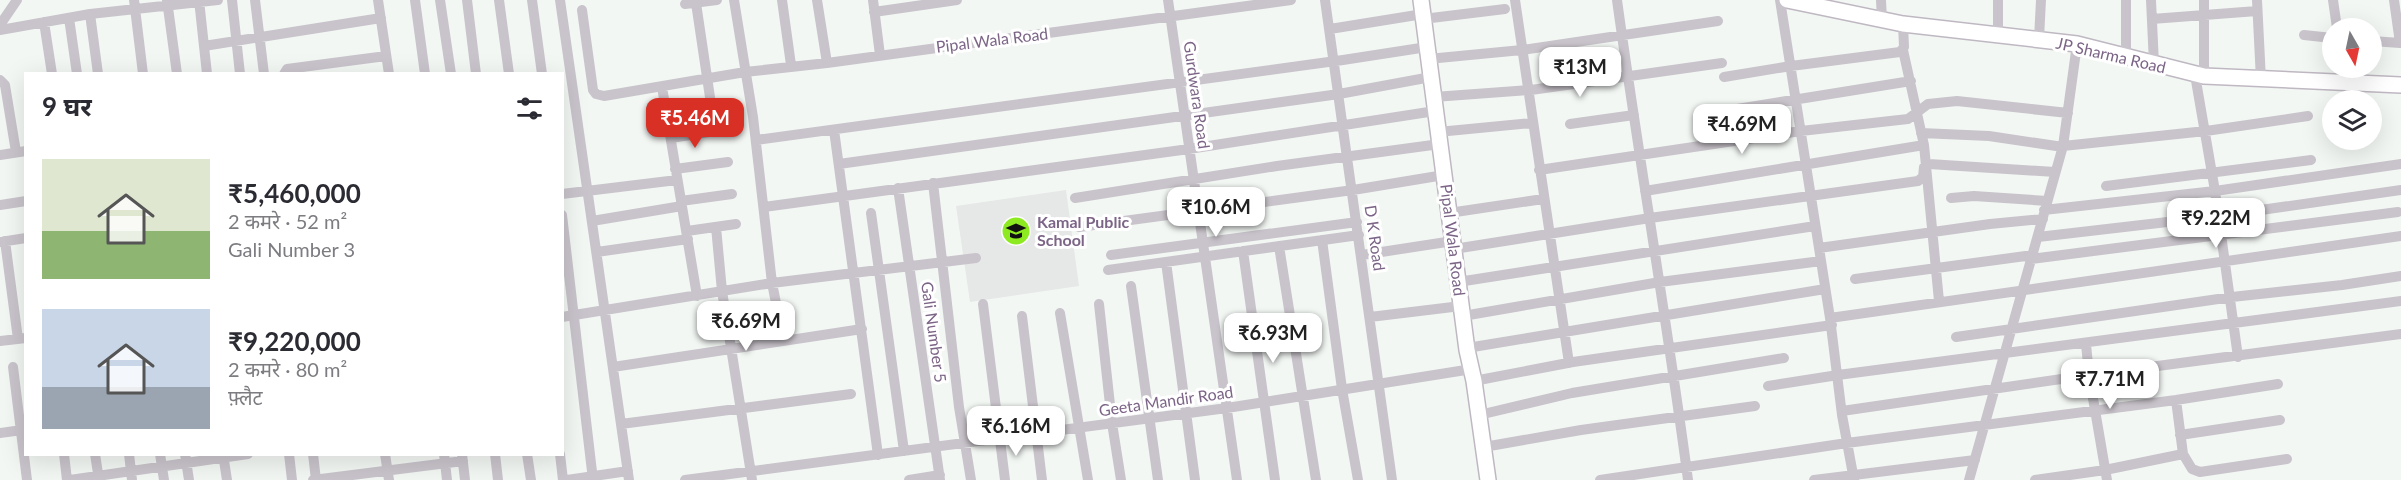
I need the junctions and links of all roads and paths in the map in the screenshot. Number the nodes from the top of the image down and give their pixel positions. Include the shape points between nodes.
1 (17, 0) edge
2 (218, 0) edge
3 (232, 0) edge
4 (255, 0) edge
5 (378, 0) edge
6 (415, 0) edge
7 (440, 0) edge
8 (467, 0) edge
9 (499, 0) edge
10 (532, 0) edge
11 (560, 0) edge
12 (717, 0) edge
13 (734, 0) edge
14 (782, 0) edge
15 (817, 0) edge
16 (957, 0) edge
17 (1168, 0) edge
18 (1291, 0) edge
19 (1325, 0) edge
20 (1515, 0) edge
21 (1617, 0) edge
22 (1780, 0) edge
23 (1787, 0) edge
24 (1881, 0) edge
25 (1998, 0) edge
26 (2041, 0) edge
27 (2126, 0) edge
28 (2151, 0) edge
29 (2204, 0) edge
30 (2333, 0) edge
31 (2394, 0) edge
32 (199, 1) edge
33 (167, 3) edge
34 (696, 3) junction
35 (1817, 3) edge
36 (685, 4) dead end
37 (1237, 4) edge
38 (135, 5) edge
39 (2257, 5) edge
40 (873, 6) edge
41 (1505, 9) dead end
42 (582, 10) dead end
43 (1422, 11) edge
44 (90, 14) junction
45 (2205, 15) junction
46 (1170, 17) junction
47 (69, 18) junction
48 (381, 18) junction
49 (2336, 18) edge
50 (2152, 19) junction
51 (1882, 20) junction
52 (1718, 21) dead end
53 (44, 22) junction
54 (1903, 24) junction
55 (0, 25) edge
56 (1330, 29) junction
57 (0, 30) edge
58 (2304, 35) dead end
59 (260, 36) junction
60 (1622, 36) junction
61 (1998, 36) junction
62 (2322, 37) edge
63 (2039, 39) junction
64 (236, 40) junction
65 (2382, 42) edge
66 (2077, 44) junction
67 (204, 46) junction
68 (1522, 50) junction
69 (1903, 50) junction
70 (1428, 53) junction
71 (880, 55) junction
72 (386, 56) junction
73 (2126, 57) junction
74 (1335, 62) junction
75 (827, 63) junction
76 (1722, 63) dead end
77 (2154, 64) junction
78 (791, 65) junction
79 (1791, 66) junction
80 (52, 72) edge
81 (77, 72) edge
82 (98, 72) edge
83 (143, 72) edge
84 (177, 72) edge
85 (207, 72) edge
86 (240, 72) edge
87 (264, 72) edge
88 (285, 72) edge
89 (389, 72) edge
90 (425, 72) edge
91 (451, 72) edge
92 (476, 72) edge
93 (509, 72) edge
94 (542, 72) edge
95 (745, 72) junction
96 (2199, 75) junction
97 (2322, 76) edge
98 (1431, 77) junction
99 (1629, 77) junction
100 (1724, 77) dead end
101 (2361, 78) edge
102 (708, 79) junction
103 (567, 80) edge
104 (2261, 80) junction
105 (1911, 81) junction
106 (1179, 82) junction
107 (2401, 85) edge
108 (2, 86) edge
109 (662, 87) junction
110 (1527, 90) junction
111 (1339, 94) junction
112 (1796, 99) junction
113 (1434, 104) junction
114 (1731, 110) dead end
115 (2068, 113) junction
116 (1917, 114) junction
117 (1634, 115) junction
118 (1184, 116) junction
119 (2308, 116) dead end
120 (1532, 123) junction
121 (1570, 124) dead end
122 (1344, 126) junction
123 (834, 130) junction
124 (1800, 131) junction
125 (2206, 131) junction
126 (1921, 133) junction
127 (671, 138) junction
128 (1439, 138) junction
129 (756, 140) junction
130 (1924, 145) junction
131 (2063, 146) junction
132 (1189, 148) junction
133 (21, 151) edge
134 (0, 154) edge
135 (1639, 155) junction
136 (1348, 156) junction
137 (2311, 160) dead end
138 (728, 162) dead end
139 (839, 164) junction
140 (1805, 164) junction
141 (2401, 164) edge
142 (1926, 165) junction
143 (1539, 170) junction
144 (2055, 172) junction
145 (2212, 172) junction
146 (676, 174) junction
147 (1444, 175) junction
148 (1194, 181) junction
149 (933, 183) junction
150 (2106, 186) dead end
151 (898, 188) junction
152 (1353, 190) junction
153 (2401, 190) edge
154 (588, 191) junction
155 (1645, 191) junction
156 (2215, 191) junction
157 (564, 194) edge
158 (732, 194) dead end
159 (844, 196) junction
160 (1810, 196) junction
161 (1075, 198) dead end
162 (1951, 198) dead end
163 (1543, 199) junction
164 (24, 201) edge
165 (682, 204) junction
166 (0, 205) edge
167 (764, 207) junction
168 (1198, 210) junction
169 (2045, 210) junction
170 (2398, 212) dead end
171 (871, 213) dead end
172 (1449, 213) junction
173 (2219, 216) junction
174 (1650, 218) junction
175 (592, 221) junction
176 (1358, 222) junction
177 (736, 224) dead end
178 (1815, 226) junction
179 (716, 227) junction
180 (1079, 227) dead end
181 (1931, 233) junction
182 (2222, 234) junction
183 (687, 235) junction
184 (1359, 235) junction
185 (1548, 235) junction
186 (2401, 236) edge
187 (2038, 237) junction
188 (24, 238) edge
189 (1322, 240) junction
190 (3, 241) edge
191 (1203, 244) junction
192 (1453, 245) junction
193 (1279, 246) junction
194 (1819, 248) junction
195 (564, 249) edge
196 (1243, 251) junction
197 (1656, 251) junction
198 (597, 252) junction
199 (1111, 255) dead end
200 (1362, 255) junction
201 (1205, 256) junction
202 (2032, 257) junction
203 (976, 258) dead end
204 (2226, 260) junction
205 (1821, 261) junction
206 (942, 262) junction
207 (1167, 262) junction
208 (909, 266) junction
209 (1554, 268) junction
210 (1937, 268) junction
211 (878, 270) junction
212 (1108, 270) dead end
213 (855, 273) junction
214 (2401, 276) edge
215 (1855, 279) dead end
216 (1458, 282) junction
217 (1660, 282) junction
218 (772, 283) junction
219 (1131, 286) dead end
220 (1825, 289) junction
221 (2021, 289) junction
222 (722, 291) junction
223 (697, 296) junction
224 (2232, 297) junction
225 (1559, 300) junction
226 (1939, 301) junction
227 (2401, 301) edge
228 (983, 304) dead end
229 (1099, 304) dead end
230 (606, 310) junction
231 (1462, 311) junction
232 (1060, 313) dead end
233 (1664, 314) junction
234 (568, 316) edge
235 (1022, 316) dead end
236 (1370, 317) junction
237 (1831, 321) junction
238 (780, 323) dead end
239 (2235, 325) junction
240 (862, 329) junction
241 (2011, 329) junction
242 (1564, 332) junction
243 (2401, 334) edge
244 (1956, 337) dead end
245 (22, 338) edge
246 (0, 341) edge
247 (2086, 344) junction
248 (731, 348) junction
249 (1467, 348) junction
250 (1669, 348) junction
251 (2004, 354) junction
252 (2238, 357) junction
253 (1784, 358) dead end
254 (1569, 363) junction
255 (12, 367) dead end
256 (613, 367) junction
257 (1473, 375) junction
258 (1673, 375) junction
259 (1838, 375) junction
260 (2089, 375) junction
261 (1379, 384) junction
262 (2278, 384) dead end
263 (1768, 386) dead end
264 (1342, 389) junction
265 (1994, 390) junction
266 (851, 394) dead end
267 (1303, 396) junction
268 (2176, 400) junction
269 (1264, 402) junction
270 (1755, 406) dead end
271 (741, 407) junction
272 (1227, 408) junction
273 (1842, 411) junction
274 (2096, 411) junction
275 (1186, 414) junction
276 (1479, 415) junction
277 (1679, 416) junction
278 (1150, 418) junction
279 (2280, 420) dead end
280 (1112, 423) junction
281 (621, 424) junction
282 (1986, 425) junction
283 (1079, 428) junction
284 (22, 430) junction
285 (0, 433) edge
286 (1038, 433) junction
287 (2180, 435) junction
288 (998, 439) junction
289 (964, 443) junction
290 (1848, 443) junction
291 (935, 447) junction
292 (1484, 447) junction
293 (24, 450) edge
294 (904, 451) junction
295 (878, 454) junction
296 (2183, 454) junction
297 (25, 456) edge
298 (64, 456) edge
299 (95, 456) edge
300 (129, 456) edge
301 (160, 456) edge
302 (223, 456) edge
303 (289, 456) edge
304 (314, 456) edge
305 (385, 456) edge
306 (495, 456) edge
307 (527, 456) edge
308 (560, 456) edge
309 (462, 458) edge
310 (185, 459) edge
311 (445, 459) edge
312 (2287, 459) dead end
313 (1976, 460) junction
314 (162, 467) junction
315 (1686, 468) junction
316 (388, 475) edge
317 (628, 475) edge
318 (2106, 475) edge
319 (132, 476) edge
320 (751, 476) edge
321 (355, 477) edge
322 (940, 477) edge
323 (1854, 477) edge
324 (98, 478) edge
325 (592, 478) edge
326 (320, 479) edge
327 (27, 480) edge
328 (69, 480) edge
329 (164, 480) edge
330 (189, 480) edge
331 (227, 480) edge
332 (292, 480) edge
333 (447, 480) edge
334 (465, 480) edge
335 (498, 480) edge
336 (531, 480) edge
337 (565, 480) edge
338 (685, 480) edge
339 (909, 480) edge
340 (970, 480) edge
341 (1005, 480) edge
342 (1042, 480) edge
343 (1088, 480) edge
344 (1121, 480) edge
345 (1158, 480) edge
346 (1195, 480) edge
347 (1238, 480) edge
348 (1275, 480) edge
349 (1316, 480) edge
350 (1358, 480) edge
351 (1392, 480) edge
352 (1488, 480) edge
353 (1600, 480) edge
354 (1688, 480) edge
355 (1814, 480) edge
356 (1969, 480) edge
357 (2035, 480) edge

1 - 55 street
2 - 32 street
3 - 64 street
4 - 59 street
5 - 48 street
6 - 90 street
7 - 91 street
8 - 92 street
9 - 93 street
10 - 94 street
11 - 103 street
12 - 34 street
13 - 95 street
14 - 78 street
15 - 75 street
16 - 40 street
17 - 46 street, Gurdwara Road
18 - 37 street, Pipal Wala Road
19 - 56 street, D K Road
20 - 68 street
21 - 60 street
22 - 79 street
23 - 35 street, JP Sharma Road
24 - 51 street
25 - 61 street
26 - 63 street
27 - 73 street
28 - 50 street
29 - 45 street
30 - 49 street
31 - 65 street via 2400,43
32 - 33 street
32 - 67 street
33 - 38 street
33 - 84 street
34 - 36 street
34 - 102 street
35 - 51 street, JP Sharma Road
37 - 46 street, Pipal Wala Road
38 - 44 street
38 - 83 street
39 - 45 street
39 - 104 street
40 - 71 street
41 - 43 street
42 - 109 street, Pipal Wala Road via 596,93 604,96
43 - 56 street
43 - 70 street, Pipal Wala Road
44 - 47 street
44 - 82 street
45 - 50 street
45 - 96 street
46 - 71 street, Pipal Wala Road
46 - 106 street, Gurdwara Road
47 - 53 street
47 - 81 street
48 - 59 street
48 - 72 street
50 - 77 street
51 - 54 street, JP Sharma Road
52 - 60 street
53 - 57 street
53 - 80 street
54 - 61 street, JP Sharma Road
54 - 69 street
56 - 74 street, D K Road
58 - 62 street
59 - 64 street
59 - 87 street
60 - 68 street
60 - 99 street
61 - 63 street, JP Sharma Road
63 - 66 street, JP Sharma Road
64 - 67 street
64 - 86 street
66 - 73 street, JP Sharma Road
66 - 115 street
67 - 85 street
68 - 70 street
68 - 110 street
69 - 79 street
69 - 105 street
70 - 74 street
70 - 98 street, Pipal Wala Road
71 - 75 street, Pipal Wala Road
72 - 88 street
72 - 89 street
73 - 77 street, JP Sharma Road
74 - 106 street
74 - 111 street, D K Road
75 - 78 street, Pipal Wala Road
76 - 99 street
77 - 96 street, JP Sharma Road
78 - 95 street, Pipal Wala Road
79 - 100 street
79 - 112 street
95 - 102 street, Pipal Wala Road
95 - 129 street
96 - 104 street, JP Sharma Road
96 - 125 street
97 - 104 street, JP Sharma Road
98 - 111 street
98 - 113 street, Pipal Wala Road
99 - 110 street
99 - 117 street
101 - 107 street, JP Sharma Road
102 - 109 street, Pipal Wala Road
102 - 127 street via 715,131
103 - 154 street
105 - 112 street
105 - 116 street
106 - 118 street, Gurdwara Road
106 - 123 street
108 - 133 street
109 - 127 street
110 - 113 street
110 - 120 street
111 - 118 street
111 - 122 street, D K Road
112 - 114 street
112 - 124 street
113 - 122 street
113 - 128 street, Pipal Wala Road
115 - 116 street via 1957,101 1929,104
115 - 131 street
116 - 124 street via 1908,119
116 - 126 street
117 - 121 street
117 - 135 street
118 - 132 street, Gurdwara Road
118 - 139 street
119 - 125 street
120 - 128 street
120 - 143 street
122 - 132 street
122 - 136 street, D K Road
123 - 129 street
123 - 139 street
124 - 135 street
124 - 140 street
125 - 131 street
125 - 145 street
126 - 130 street
126 - 131 street via 1989,136
127 - 146 street
128 - 136 street
128 - 147 street, Pipal Wala Road
129 - 167 street
130 - 140 street
130 - 142 street
131 - 144 street
132 - 148 street, Gurdwara Road
132 - 149 street
133 - 134 street
135 - 143 street
135 - 155 street
136 - 148 street
136 - 152 street, D K Road
137 - 145 street
138 - 146 street
139 - 159 street
140 - 155 street
140 - 160 street
141 - 156 street
142 - 144 street
142 - 160 street via 1918,181
142 - 181 street
143 - 163 street
144 - 169 street
145 - 150 street
145 - 156 street
146 - 154 street
146 - 165 street
147 - 152 street
147 - 172 street, Pipal Wala Road
148 - 161 street
148 - 168 street, Gurdwara Road
149 - 151 street
149 - 206 street
151 - 159 street
151 - 208 street, Gali Number 5
152 - 168 street
152 - 176 street, D K Road
153 - 173 street
154 - 157 street
154 - 175 street
155 - 174 street
156 - 169 street
156 - 173 street
158 - 165 street
159 - 167 street
159 - 213 street
160 - 174 street
160 - 178 street
162 - 169 street via 1974,196
163 - 172 street
163 - 185 street
164 - 166 street
165 - 175 street
165 - 183 street
167 - 218 street
168 - 180 street
168 - 191 street, Gurdwara Road
169 - 181 street
169 - 187 street
170 - 182 street
171 - 211 street
172 - 192 street, Pipal Wala Road
173 - 182 street
173 - 187 street
174 - 185 street
174 - 197 street
175 - 198 street
176 - 184 street, D K Road
176 - 191 street
177 - 179 street
178 - 194 street
178 - 197 street
179 - 183 street
179 - 222 street
181 - 194 street
181 - 210 street
182 - 202 street
182 - 204 street
183 - 198 street
183 - 223 street
184 - 189 street
184 - 200 street, D K Road
185 - 192 street
185 - 209 street
186 - 204 street, Geeta Mandir Road
187 - 202 street
188 - 190 street
189 - 193 street
189 - 264 street
190 - 245 street
191 - 199 street
191 - 201 street, Gurdwara Road
192 - 200 street
192 - 216 street, Pipal Wala Road
193 - 196 street
193 - 267 street
194 - 205 street
195 - 234 street
196 - 201 street
196 - 269 street
197 - 209 street
197 - 217 street
198 - 230 street
200 - 236 street, D K Road
201 - 207 street
201 - 272 street, Gurdwara Road
202 - 210 street
202 - 221 street
203 - 206 street
204 - 221 street, Geeta Mandir Road
204 - 224 street
205 - 217 street
205 - 220 street
206 - 208 street
206 - 289 street
207 - 212 street
207 - 275 street
208 - 211 street
208 - 291 street, Gali Number 5
209 - 216 street
209 - 225 street
210 - 215 street
210 - 226 street
211 - 213 street
211 - 294 street
213 - 218 street
213 - 240 street
214 - 224 street
216 - 231 street, Pipal Wala Road
217 - 225 street
217 - 233 street
218 - 222 street
218 - 238 street
219 - 278 street
220 - 233 street
220 - 237 street
221 - 226 street, Geeta Mandir Road
221 - 241 street
222 - 223 street
222 - 248 street
223 - 230 street
224 - 239 street
224 - 241 street
225 - 231 street
225 - 242 street
226 - 237 street, Geeta Mandir Road
227 - 239 street
228 - 288 street
229 - 280 street
230 - 234 street
230 - 256 street
231 - 236 street
231 - 249 street, Pipal Wala Road
232 - 283 street
233 - 242 street
233 - 250 street
234 - 325 street
235 - 286 street
236 - 261 street, D K Road
237 - 250 street, Geeta Mandir Road
237 - 259 street
239 - 247 street
239 - 252 street
240 - 248 street
240 - 295 street
241 - 244 street
241 - 251 street
242 - 249 street
242 - 254 street
243 - 252 street
245 - 246 street
247 - 251 street
247 - 260 street
248 - 256 street
248 - 271 street
249 - 257 street, Pipal Wala Road
250 - 254 street, Geeta Mandir Road
250 - 258 street
251 - 259 street
251 - 265 street
252 - 260 street
253 - 258 street
254 - 257 street, Geeta Mandir Road
255 - 284 street
256 - 281 street
257 - 261 street, Geeta Mandir Road
257 - 276 street, Pipal Wala Road
258 - 276 street
258 - 277 street
259 - 263 street
259 - 273 street
260 - 265 street
260 - 274 street
261 - 264 street, Geeta Mandir Road
261 - 351 street, D K Road
262 - 268 street
264 - 267 street, Geeta Mandir Road
264 - 350 street
265 - 273 street
265 - 282 street
266 - 271 street
267 - 269 street, Geeta Mandir Road
267 - 349 street
268 - 274 street
268 - 287 street
269 - 272 street, Geeta Mandir Road
269 - 348 street
270 - 277 street
271 - 281 street
271 - 320 street
272 - 275 street, Geeta Mandir Road
272 - 347 street, Gurdwara Road
273 - 290 street
274 - 282 street
274 - 318 street
275 - 278 street, Geeta Mandir Road
275 - 346 street
276 - 292 street, Pipal Wala Road
277 - 292 street
277 - 315 street
278 - 280 street, Geeta Mandir Road
278 - 345 street
279 - 287 street
280 - 283 street, Geeta Mandir Road
280 - 344 street
281 - 317 street
282 - 290 street
282 - 313 street
283 - 286 street, Geeta Mandir Road
283 - 343 street
284 - 285 street
284 - 293 street
286 - 288 street, Geeta Mandir Road
286 - 342 street
287 - 296 street
288 - 289 street, Geeta Mandir Road
288 - 341 street
289 - 291 street, Geeta Mandir Road
289 - 340 street
290 - 315 street
290 - 323 street
291 - 294 street, Geeta Mandir Road
291 - 322 street, Gali Number 5
292 - 352 street, Pipal Wala Road
294 - 295 street, Geeta Mandir Road
295 - 320 street, Geeta Mandir Road
296 - 312 street via 2192,469 2200,472
296 - 318 street
297 - 327 street
298 - 328 street
299 - 324 street
300 - 319 street
301 - 314 street
302 - 310 street
302 - 331 street
303 - 332 street
304 - 326 street
305 - 316 street
306 - 335 street
307 - 336 street
308 - 337 street
309 - 311 street
309 - 334 street
310 - 314 street
310 - 330 street
311 - 316 street
311 - 333 street
313 - 323 street
313 - 356 street
314 - 319 street
314 - 329 street
315 - 353 street
315 - 354 street
316 - 321 street
317 - 325 street
318 - 357 street
319 - 324 street
320 - 338 street, Geeta Mandir Road
321 - 326 street
322 - 339 street
323 - 355 street
324 - 328 street
325 - 337 street

